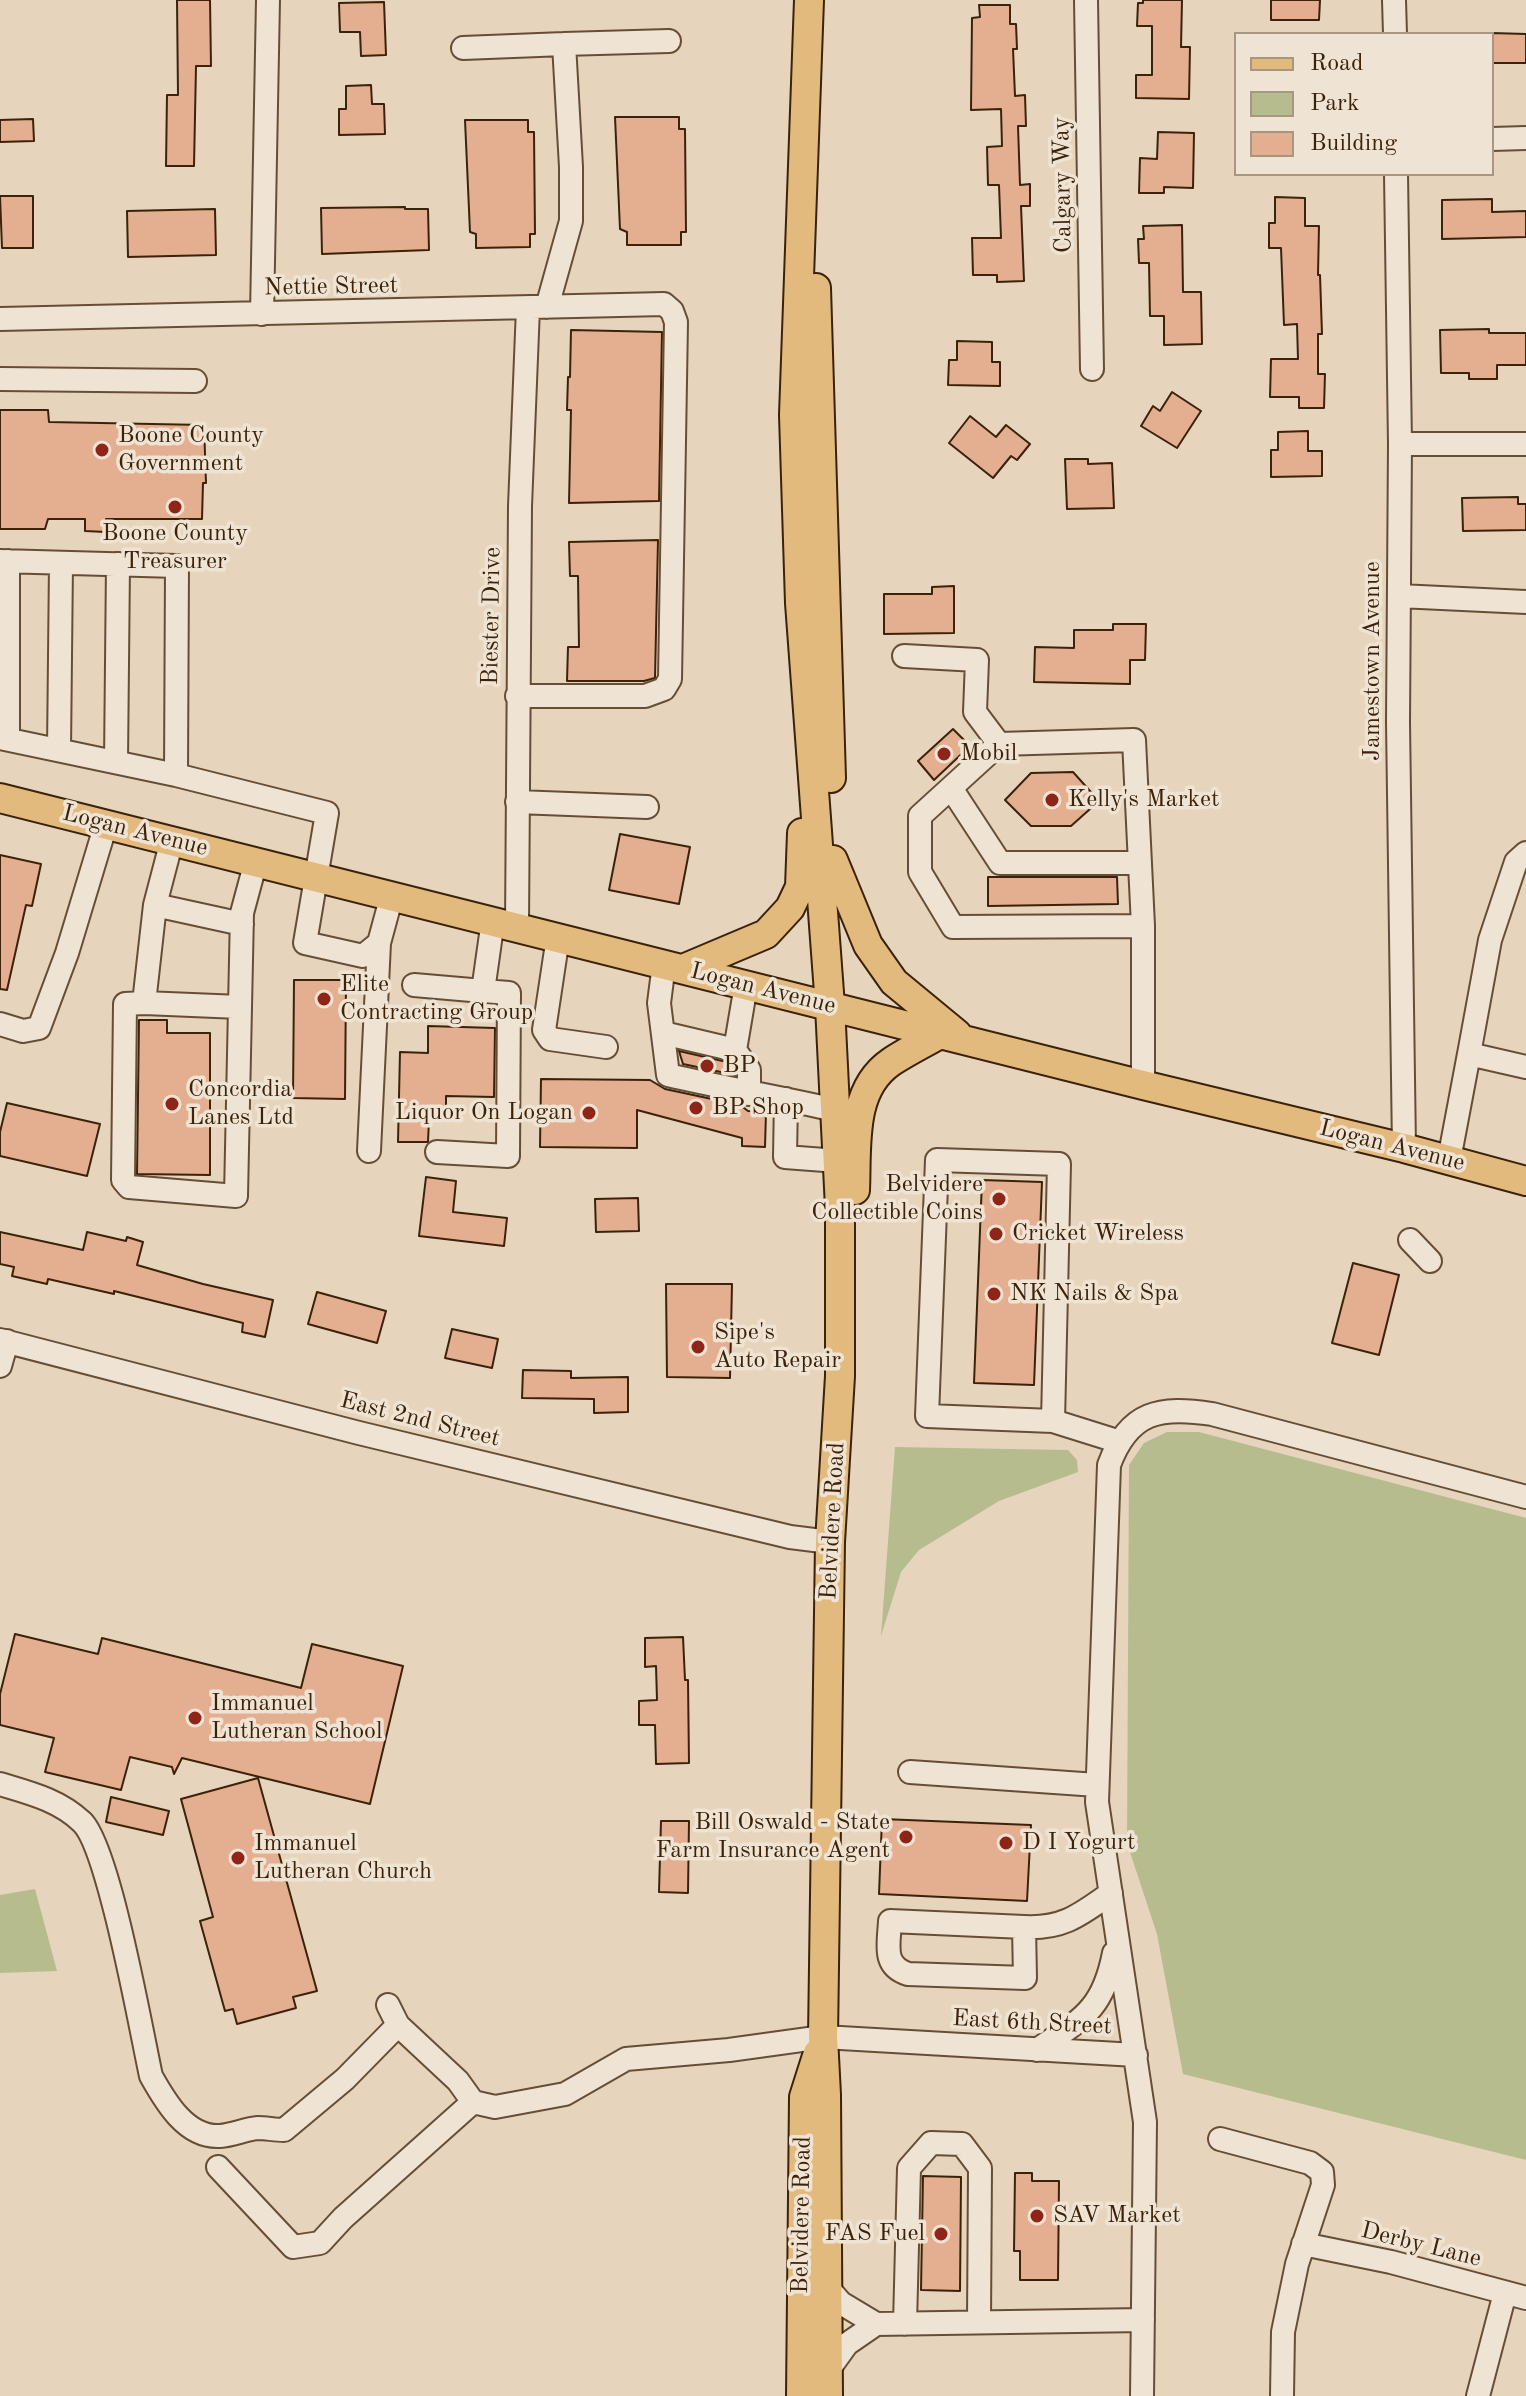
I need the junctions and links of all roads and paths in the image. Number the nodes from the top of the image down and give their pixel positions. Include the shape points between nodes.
1 (268, 0) edge
2 (809, 0) edge
3 (1086, 0) edge
4 (1394, 0) edge
5 (1395, 32) edge
6 (669, 41) dead end
7 (564, 44) junction
8 (463, 48) dead end
9 (808, 51) junction
10 (1526, 138) edge
11 (1494, 139) edge
12 (1396, 176) edge
13 (538, 307) junction
14 (262, 314) junction
15 (0, 319) edge
16 (1092, 369) dead end
17 (0, 379) edge
18 (195, 381) dead end
19 (1400, 444) junction
20 (1526, 444) edge
21 (4, 561) edge
22 (61, 563) junction
23 (118, 564) junction
24 (1399, 596) junction
25 (1526, 602) edge
26 (904, 656) dead end
27 (517, 696) junction
28 (4, 738) edge
29 (999, 744) junction
30 (59, 750) junction
31 (116, 762) junction
32 (812, 765) junction
33 (176, 775) junction
34 (951, 788) junction
35 (0, 798) edge
36 (517, 802) junction
37 (647, 807) dead end
38 (106, 824) junction
39 (172, 840) junction
40 (1526, 853) edge
41 (833, 860) junction
42 (256, 861) junction
43 (1140, 863) junction
44 (316, 876) junction
45 (392, 895) junction
46 (155, 905) junction
47 (505, 923) junction
48 (242, 924) junction
49 (1143, 926) junction
50 (558, 937) junction
51 (379, 943) junction
52 (674, 966) junction
53 (414, 985) dead end
54 (746, 985) junction
55 (483, 991) junction
56 (144, 1003) junction
57 (830, 1006) junction
58 (240, 1007) junction
59 (0, 1024) edge
60 (663, 1033) junction
61 (952, 1037) junction
62 (606, 1047) dead end
63 (735, 1050) junction
64 (1469, 1054) junction
65 (1526, 1067) edge
66 (1143, 1085) junction
67 (749, 1094) junction
68 (786, 1099) junction
69 (835, 1110) junction
70 (1404, 1148) junction
71 (369, 1151) dead end
72 (437, 1152) dead end
73 (1449, 1160) junction
74 (838, 1161) junction
75 (1526, 1181) edge
76 (1410, 1240) dead end
77 (1430, 1261) dead end
78 (840, 1265) junction
79 (3, 1341) edge
80 (0, 1366) edge
81 (1053, 1421) junction
82 (1120, 1442) junction
83 (1526, 1497) edge
84 (830, 1542) junction
85 (910, 1772) dead end
86 (0, 1784) edge
87 (1097, 1785) junction
88 (1111, 1893) junction
89 (1024, 1927) junction
90 (1117, 1936) junction
91 (823, 2037) junction
92 (1037, 2050) junction
93 (1136, 2055) junction
94 (473, 2102) junction
95 (1220, 2139) dead end
96 (218, 2167) dead end
97 (1303, 2244) junction
98 (828, 2288) junction
99 (1516, 2296) edge
100 (1143, 2320) junction
101 (979, 2322) junction
102 (876, 2324) junction
103 (905, 2324) junction
104 (828, 2382) edge
105 (801, 2396) edge
106 (1142, 2396) edge
107 (1282, 2396) edge
108 (1478, 2396) edge

1 - 14 street
2 - 9 main road
3 - 16 street, Calgary Way
4 - 5 street
6 - 7 street
7 - 8 street
7 - 13 street, Biester Drive via 571,221
9 - 32 main road via 794,415
9 - 41 main road
10 - 11 street
12 - 19 street, Jamestown Avenue
13 - 14 street, Nettie Street
13 - 27 street, Biester Drive via 520,506
13 - 27 street, Nettie Street via 664,304 676,322 670,679 664,689 645,696
14 - 15 street, Nettie Street
17 - 18 street
19 - 20 street
19 - 24 street, Jamestown Avenue
21 - 22 street
21 - 28 street
22 - 23 street
22 - 30 street
23 - 31 street
23 - 33 street via 177,566
24 - 25 street
24 - 70 street, Jamestown Avenue
26 - 29 street via 977,660 975,712
27 - 36 street, Biester Drive
28 - 30 street
29 - 34 street
29 - 43 street via 1134,740
30 - 31 street
31 - 33 street
32 - 52 main road via 802,806 800,887 790,908 766,934
32 - 57 main road
33 - 44 street via 327,813
34 - 43 street via 1000,863
34 - 49 street via 920,816 920,872 953,927
35 - 38 main road, Logan Avenue
36 - 37 street
36 - 47 street, Biester Drive
38 - 39 main road, Logan Avenue
38 - 59 street via 39,1028 23,1031
39 - 42 main road, Logan Avenue
39 - 46 street
40 - 64 street via 1516,862 1490,940
41 - 57 main road
41 - 61 main road via 868,945 894,982
42 - 44 main road, Logan Avenue
42 - 48 street
43 - 49 street
44 - 45 main road, Logan Avenue
44 - 51 street via 305,943 363,956
45 - 47 main road, Logan Avenue
45 - 51 street
46 - 48 street
46 - 56 street
47 - 50 main road, Logan Avenue
47 - 55 street, Biester Drive
48 - 58 street
49 - 66 street
50 - 52 main road, Logan Avenue
50 - 62 street via 544,1030 550,1039
51 - 71 street
52 - 54 main road, Logan Avenue
52 - 60 street via 659,1003
53 - 55 street
54 - 57 main road, Logan Avenue
54 - 63 street
55 - 72 street via 509,993 508,1156
56 - 58 street
56 - 58 street via 125,1004 123,1180 129,1187 236,1196
57 - 61 main road, Logan Avenue
57 - 69 main road, Belvidere Road
60 - 63 street
60 - 67 street via 668,1075
61 - 66 main road, Logan Avenue
61 - 78 main road via 888,1064 866,1089 858,1117 854,1211
63 - 67 street via 749,1070
64 - 65 street
64 - 73 street
66 - 70 main road, Logan Avenue
67 - 68 street
68 - 69 street
68 - 74 street via 785,1157
69 - 74 main road, Belvidere Road
70 - 73 main road, Logan Avenue
73 - 75 main road, Logan Avenue
74 - 78 main road, Belvidere Road
76 - 77 street
78 - 84 main road, Belvidere Road via 840,1376
79 - 80 street
79 - 84 street, East 2nd Street via 359,1433 790,1537
81 - 81 street via 927,1416 937,1160 1059,1164
81 - 82 street
82 - 83 street via 1144,1418 1180,1409
82 - 87 street via 1109,1465
84 - 91 main road, Belvidere Road
85 - 87 street
86 - 94 street via 55,1801 93,1838 151,2076 180,2119 217,2136 255,2128 284,2130 345,2079 393,2015
87 - 88 street
88 - 89 street via 1061,1924
88 - 90 street
89 - 89 street via 890,1921 888,1957 891,1965 908,1974 1025,1978
90 - 92 street via 1101,1996 1086,2014
90 - 93 street
91 - 92 street, East 6th Street
91 - 94 street, East 6th Street via 626,2059 565,2094 495,2107
91 - 98 main road, Belvidere Road
91 - 105 main road, Belvidere Road via 804,2097
92 - 93 street, East 6th Street
93 - 100 street, East 6th Street via 1145,2122
94 - 96 street via 320,2243 293,2247
95 - 97 street via 1310,2163 1322,2172 1319,2201
97 - 99 street, Derby Lane
97 - 107 street via 1283,2332
98 - 102 street via 841,2303
98 - 104 main road, Belvidere Road
99 - 108 street
100 - 101 street
100 - 106 street, East 6th Street
101 - 103 street
101 - 103 street via 980,2168 962,2144 931,2143 909,2168
102 - 103 street
102 - 104 street via 847,2344

